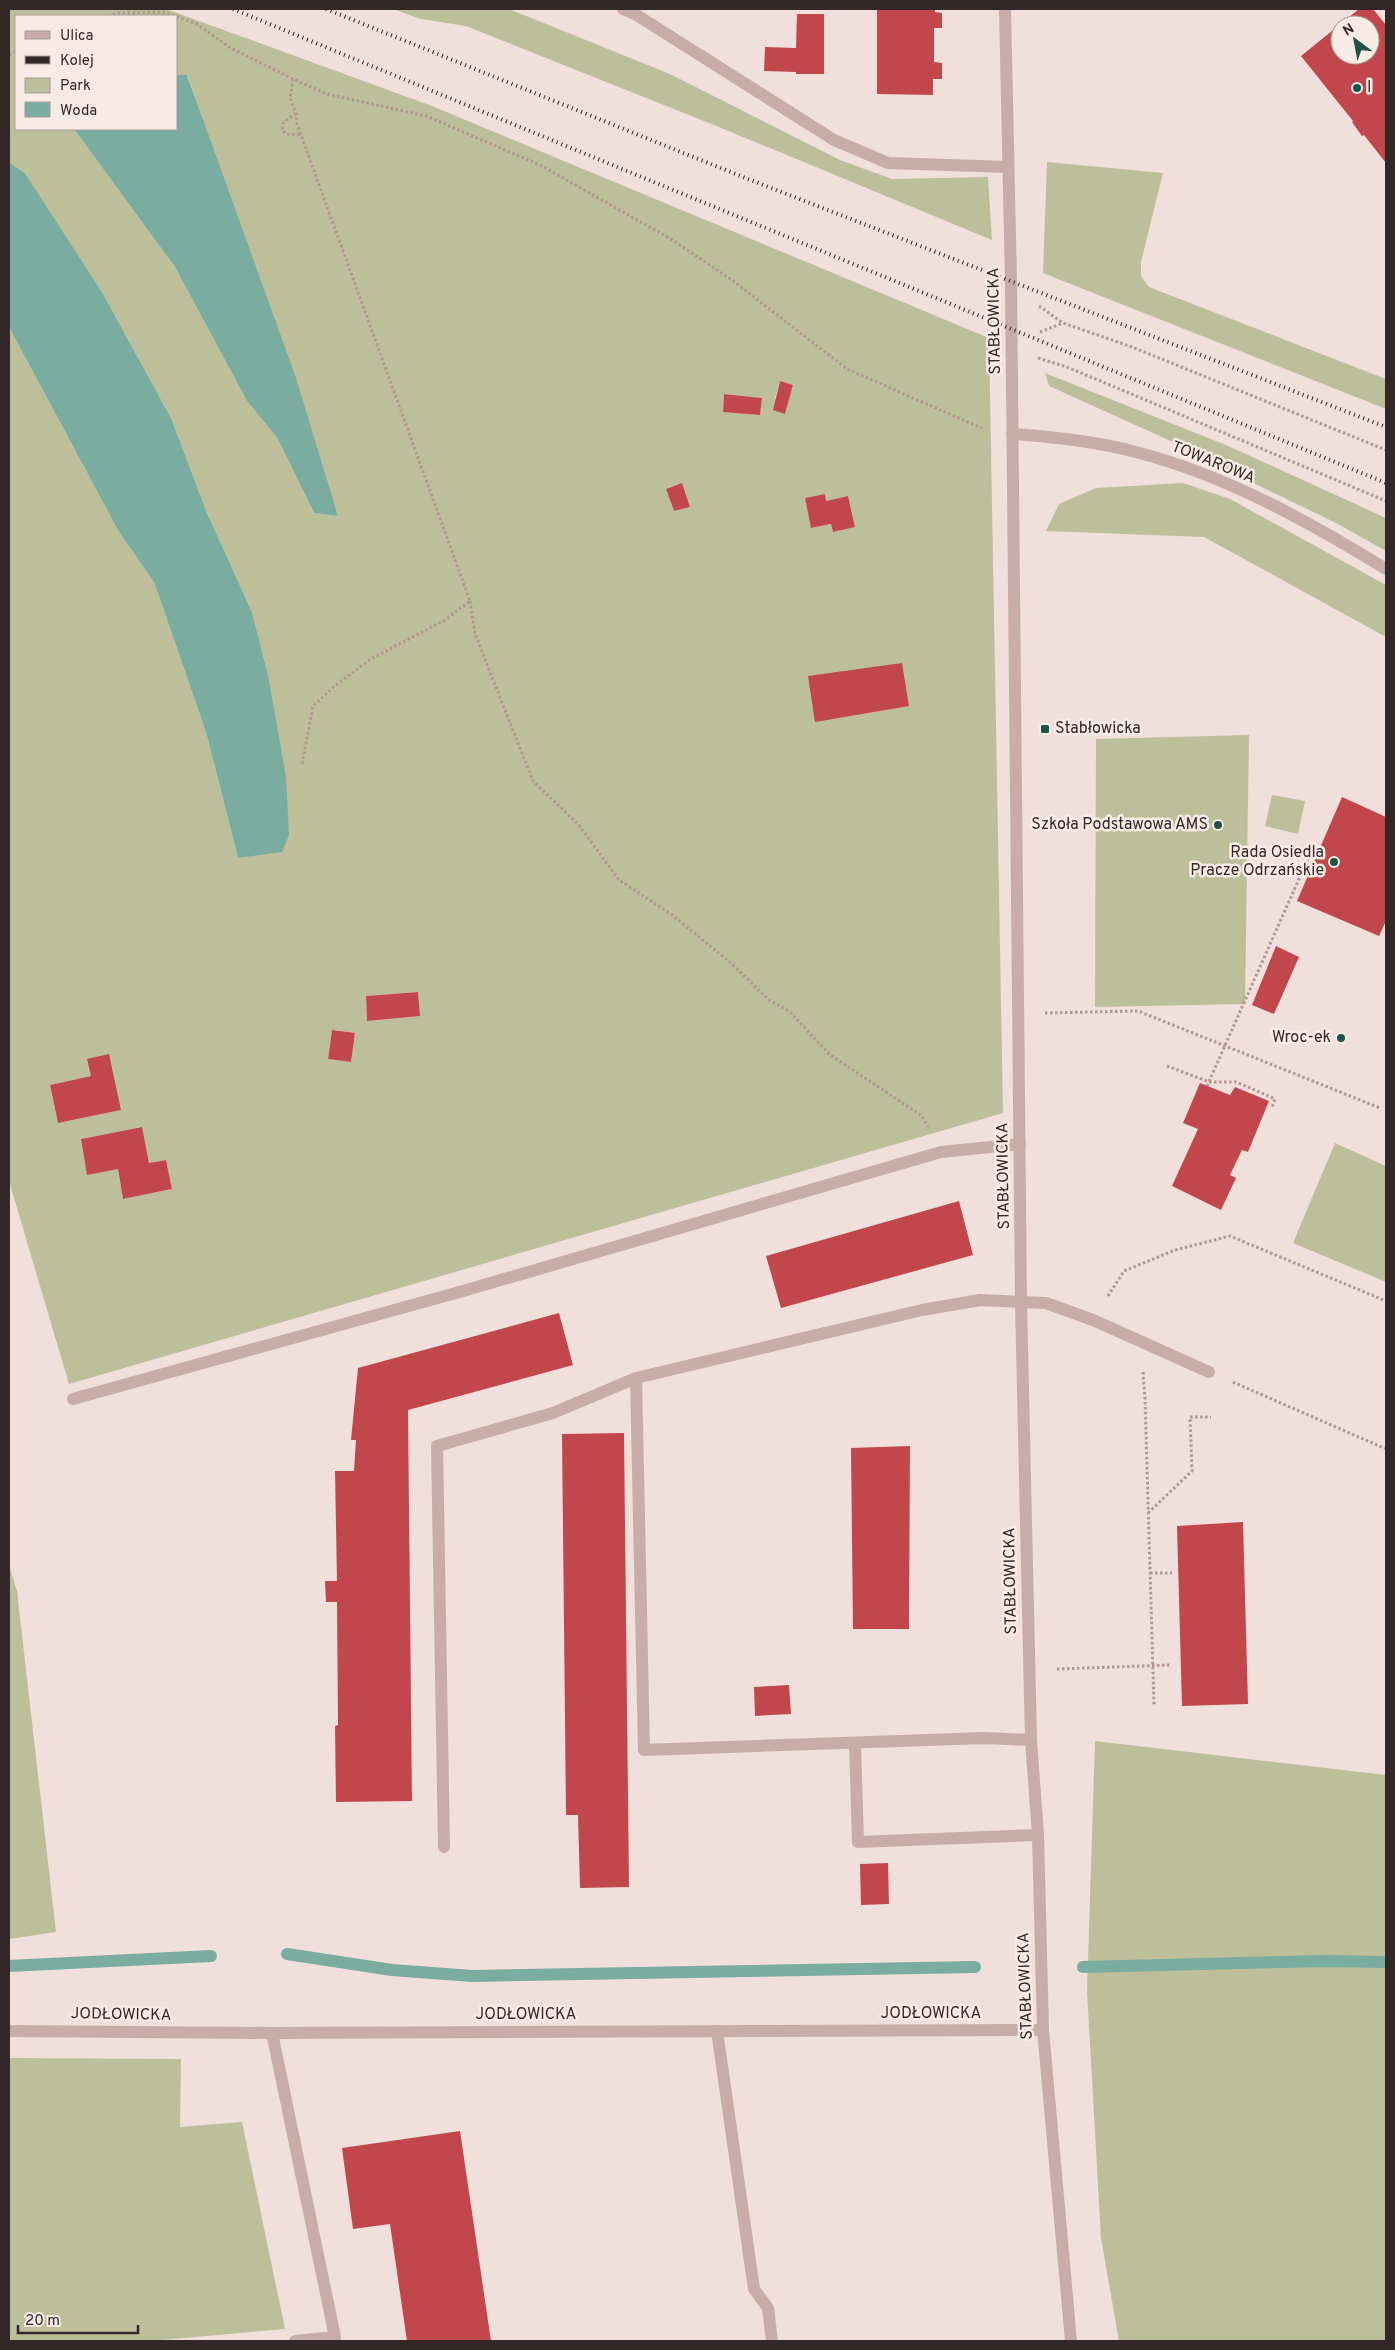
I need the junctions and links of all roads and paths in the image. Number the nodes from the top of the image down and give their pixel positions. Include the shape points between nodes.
1 (623, 9) edge
2 (1004, 9) edge
3 (636, 11) edge
4 (112, 15) edge
5 (172, 15) edge
6 (178, 17) edge
7 (293, 80) junction
8 (296, 113) junction
9 (301, 135) junction
10 (1008, 167) junction
11 (1034, 304) dead end
12 (1062, 323) junction
13 (1034, 334) dead end
14 (1035, 357) dead end
15 (1012, 434) junction
16 (1386, 450) edge
17 (1386, 501) edge
18 (1386, 569) edge
19 (470, 601) junction
20 (302, 765) dead end
21 (1316, 854) dead end
22 (1044, 1013) dead end
23 (1226, 1046) junction
24 (1167, 1066) dead end
25 (1208, 1084) junction
26 (1272, 1108) dead end
27 (1380, 1108) dead end
28 (1020, 1144) junction
29 (940, 1152) junction
30 (1386, 1302) edge
31 (1021, 1304) junction
32 (1093, 1320) junction
33 (1133, 1338) junction
34 (1209, 1372) joint
35 (636, 1378) junction
36 (73, 1399) dead end
37 (1211, 1417) dead end
38 (1386, 1449) edge
39 (1148, 1513) junction
40 (1150, 1573) junction
41 (1172, 1573) dead end
42 (1153, 1665) junction
43 (1170, 1665) dead end
44 (1056, 1669) dead end
45 (1154, 1706) dead end
46 (1031, 1740) junction
47 (855, 1742) junction
48 (1038, 1835) junction
49 (444, 1848) dead end
50 (1043, 2030) junction
51 (9, 2031) edge
52 (718, 2031) junction
53 (272, 2033) junction
54 (295, 2341) edge
55 (772, 2341) edge
56 (1071, 2341) edge

1 - 3 street
2 - 10 street, STABŁOWICKA
3 - 10 street via 834,140 888,163
4 - 5 path via 164,12
6 - 7 path via 197,24 229,47
7 - 8 path via 290,98
7 - 15 path via 327,94 426,116 540,165 671,239 732,280 847,369 983,428
8 - 9 path
8 - 9 path via 283,122 282,128 286,134
9 - 19 path
10 - 15 street, STABŁOWICKA
11 - 12 path
12 - 13 path
12 - 16 path via 1132,347
14 - 17 path via 1067,367
15 - 18 street, TOWAROWA via 1086,441 1181,465 1234,486 1332,536
15 - 28 street, STABŁOWICKA
19 - 20 path via 445,620 371,659 313,706
19 - 29 path via 475,634 533,781 578,824 619,880 672,915 731,963 769,1000 789,1011 829,1054 922,1116
21 - 23 path via 1311,852
22 - 23 path via 1138,1010
23 - 25 path
23 - 27 path
24 - 25 path
25 - 26 path via 1236,1082 1275,1099
28 - 29 street
28 - 31 street, STABŁOWICKA
29 - 36 street via 463,1292
30 - 32 path via 1230,1236 1175,1250 1124,1271
31 - 32 street via 1046,1303
31 - 35 street via 980,1300 922,1310
31 - 46 street, STABŁOWICKA
32 - 33 street
33 - 34 street
33 - 39 path via 1130,1347 1144,1375
34 - 38 path
35 - 47 street via 644,1750
35 - 49 street via 553,1413 437,1446
37 - 39 path via 1190,1417 1192,1471
39 - 40 path
40 - 41 path
40 - 42 path
42 - 43 path
42 - 44 path
42 - 45 path
46 - 47 street via 985,1738
46 - 48 street, STABŁOWICKA
47 - 48 street via 858,1842
48 - 50 street, STABŁOWICKA
50 - 52 street, JODŁOWICKA
50 - 56 street, STABŁOWICKA
51 - 53 street, JODŁOWICKA
52 - 53 street, JODŁOWICKA
52 - 55 street via 754,2289 768,2308
53 - 54 street via 335,2337

